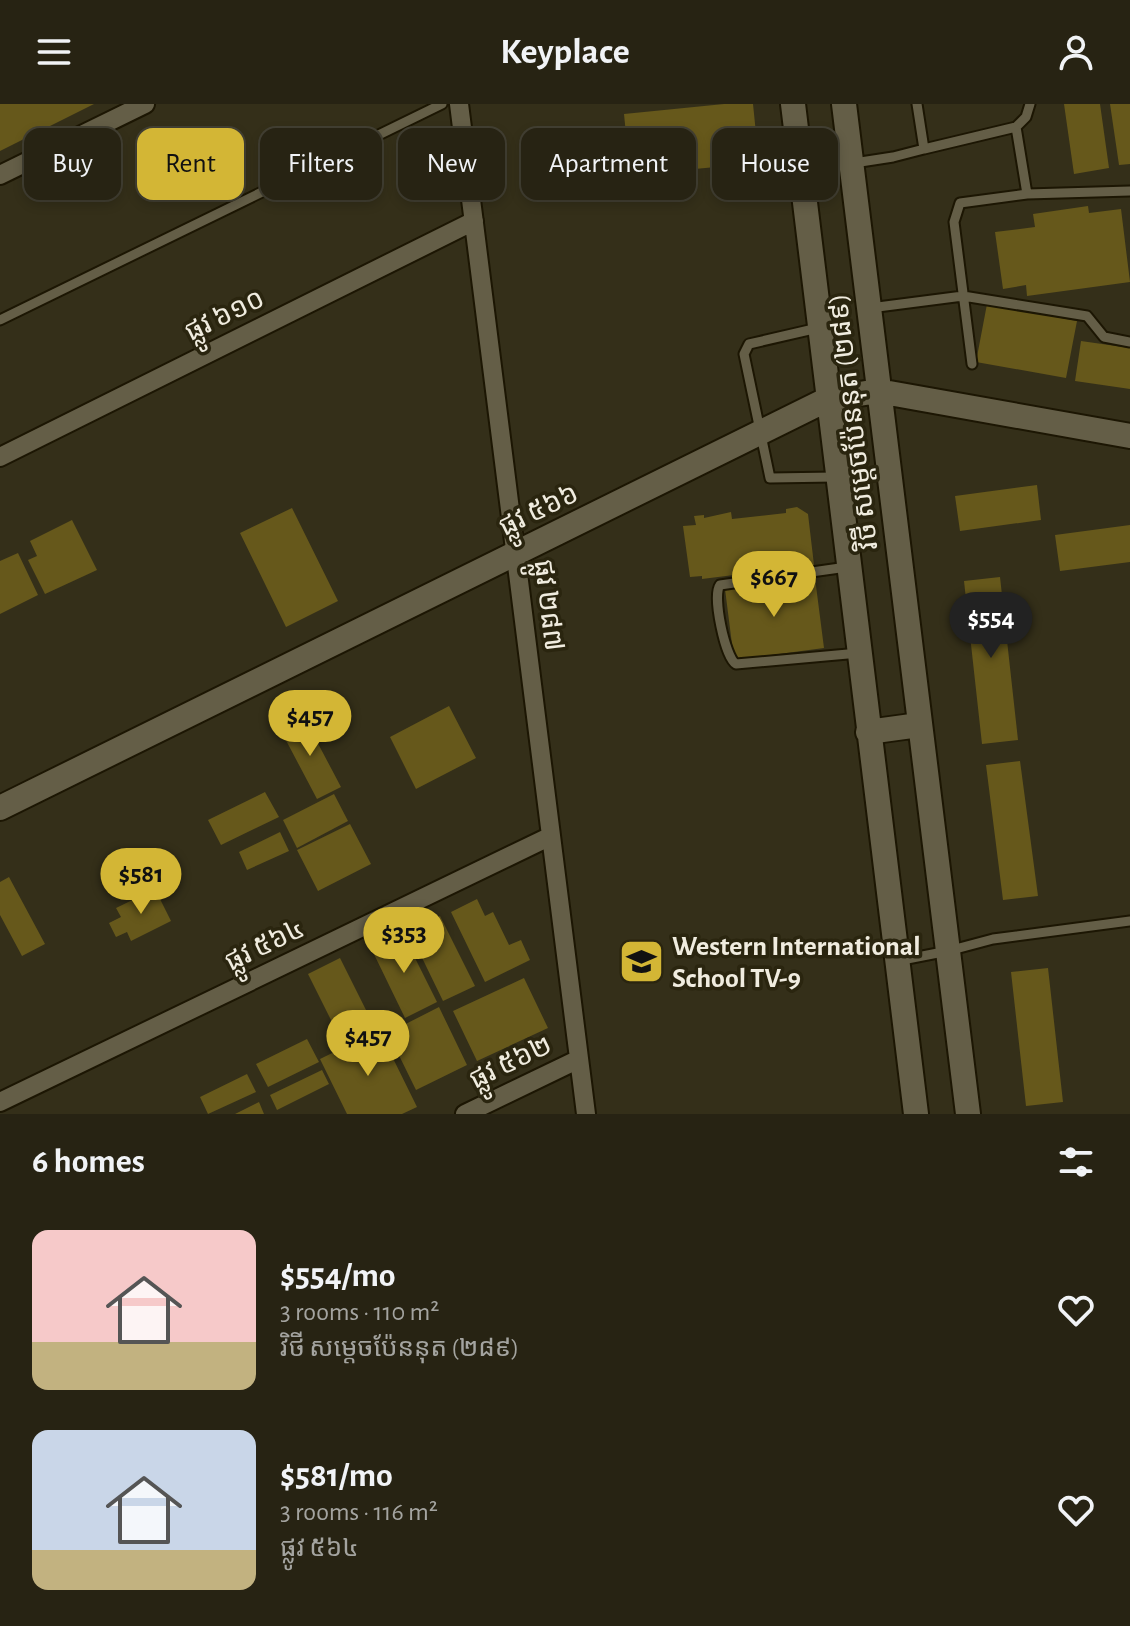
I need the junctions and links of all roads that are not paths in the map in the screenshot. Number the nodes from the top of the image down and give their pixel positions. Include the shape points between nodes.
1 (145, 104) edge
2 (442, 104) edge
3 (459, 104) edge
4 (793, 104) edge
5 (844, 104) edge
6 (917, 104) edge
7 (1030, 104) edge
8 (1016, 127) junction
9 (796, 128) edge
10 (924, 149) junction
11 (851, 165) junction
12 (838, 167) edge
13 (0, 175) edge
14 (1130, 191) edge
15 (1027, 194) junction
16 (804, 200) edge
17 (474, 221) junction
18 (963, 296) junction
19 (868, 308) junction
20 (0, 320) edge
21 (820, 328) junction
22 (1130, 342) edge
23 (972, 364) dead end
24 (878, 391) junction
25 (828, 399) junction
26 (762, 430) junction
27 (1130, 436) edge
28 (0, 457) edge
29 (839, 477) junction
30 (515, 553) junction
31 (849, 567) junction
32 (859, 653) junction
33 (919, 725) junction
34 (868, 732) junction
35 (0, 808) edge
36 (551, 836) junction
37 (1130, 921) edge
38 (948, 951) junction
39 (897, 961) junction
40 (579, 1059) junction
41 (0, 1102) edge
42 (465, 1114) edge
43 (586, 1114) edge
44 (916, 1114) edge
45 (968, 1114) edge

1 - 13 street
2 - 20 lane
3 - 17 street, ផ្លូវ ២៨៧
4 - 9 main road, វិថី សម្តេចប៉ែននុត (២៨៩)
5 - 11 main road, វិថី សម្តេចប៉ែននុត (២៨៩)
6 - 10 lane
7 - 8 lane
8 - 10 lane
8 - 15 lane
10 - 11 lane
11 - 12 lane
11 - 19 main road, វិថី សម្តេចប៉ែននុត (២៨៩)
14 - 15 lane
15 - 18 lane via 960,203 954,222
16 - 21 main road, វិថី សម្តេចប៉ែននុត (២៨៩)
17 - 28 street, ផ្លូវ ៦១០
17 - 30 street, ផ្លូវ ២៨៧
18 - 19 lane
18 - 22 lane via 1087,316 1104,337
18 - 23 lane
19 - 24 main road, វិថី សម្តេចប៉ែននុត (២៨៩)
21 - 25 main road, វិថី សម្តេចប៉ែននុត (២៨៩)
21 - 26 lane via 749,344 744,354
24 - 25 main road, ផ្លូវ ៥៦៦
24 - 27 main road, ផ្លូវ ៥៦៦
24 - 33 main road, វិថី សម្តេចប៉ែននុត (២៨៩)
25 - 26 main road, ផ្លូវ ៥៦៦
25 - 29 main road, វិថី សម្តេចប៉ែននុត (២៨៩)
26 - 29 lane via 770,478
26 - 30 main road, ផ្លូវ ៥៦៦
29 - 31 main road, វិថី សម្តេចប៉ែននុត (២៨៩)
30 - 35 main road, ផ្លូវ ៥៦៦
30 - 36 street, ផ្លូវ ២៨៧
31 - 32 main road, វិថី សម្តេចប៉ែននុត (២៨៩)
31 - 32 lane via 720,585 716,595 728,654 736,664
32 - 34 main road, វិថី សម្តេចប៉ែននុត (២៨៩)
33 - 34 main road
33 - 38 main road, វិថី សម្តេចប៉ែននុត (២៨៩)
34 - 39 main road, វិថី សម្តេចប៉ែននុត (២៨៩)
36 - 40 street, ផ្លូវ ២៨៧
36 - 41 street, ផ្លូវ ៥៦៤
37 - 38 lane via 993,939
38 - 39 lane
38 - 45 main road, វិថី សម្តេចប៉ែននុត (២៨៩)
39 - 44 main road, វិថី សម្តេចប៉ែននុត (២៨៩)
40 - 42 street, ផ្លូវ ៥៦២
40 - 43 street, ផ្លូវ ២៨៧

